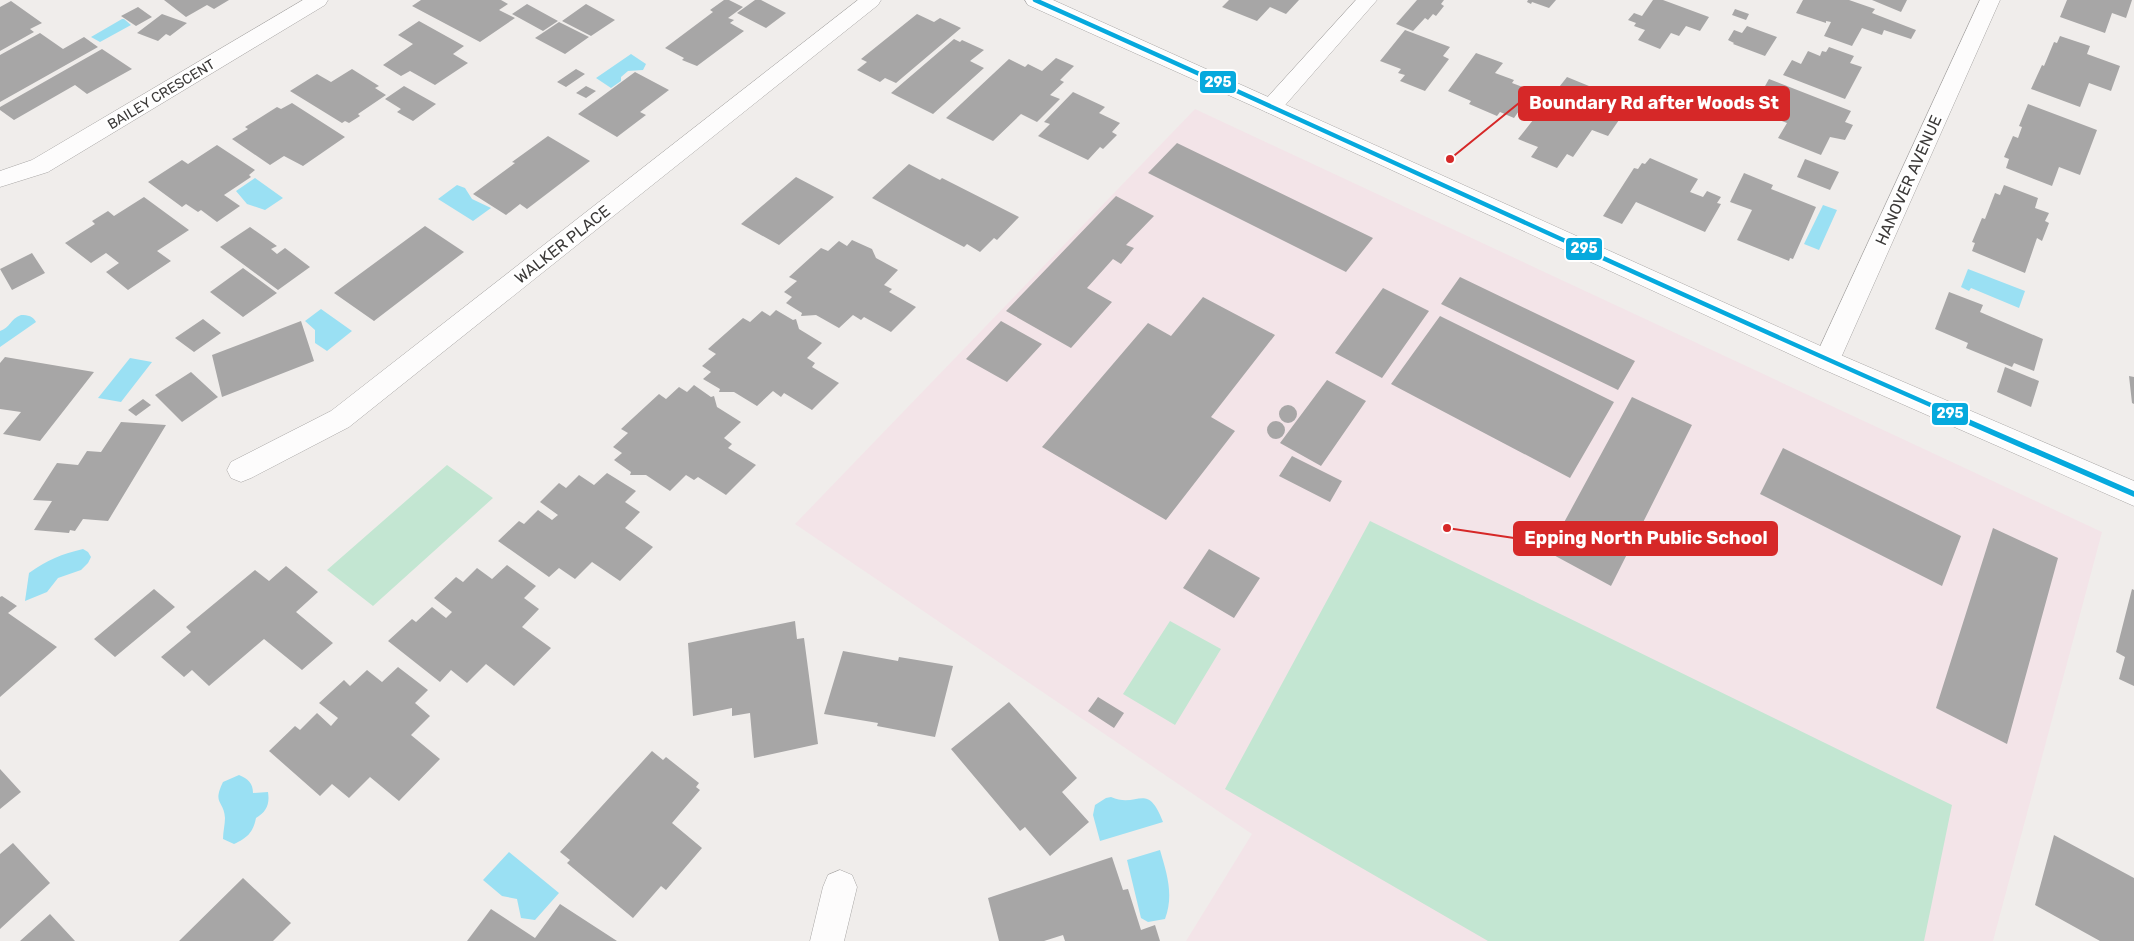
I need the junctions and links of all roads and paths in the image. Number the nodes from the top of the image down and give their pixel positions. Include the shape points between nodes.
1 (318, 0) edge
2 (871, 0) edge
3 (1035, 0) edge
4 (1367, 0) edge
5 (1990, 0) edge
6 (1272, 106) junction
7 (0, 179) edge
8 (1827, 360) junction
9 (241, 470) dead end
10 (2134, 494) edge
11 (840, 887) dead end
12 (827, 941) edge

1 - 7 street, BAILEY CRESCENT via 40,166
2 - 9 street, WALKER PLACE via 340,419
3 - 6 street
4 - 6 street
5 - 8 street, HANOVER AVENUE
6 - 8 street
8 - 10 street
11 - 12 street

